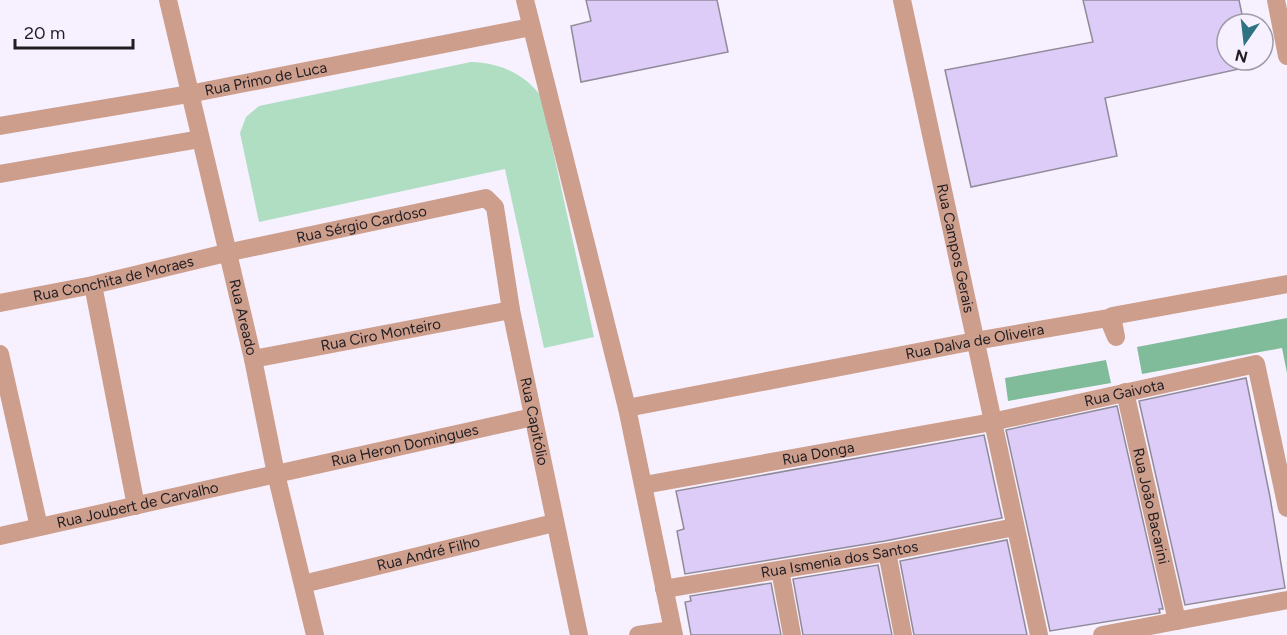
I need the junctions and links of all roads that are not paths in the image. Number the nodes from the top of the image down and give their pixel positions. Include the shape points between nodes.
1 (168, 0) edge
2 (525, 0) edge
3 (902, 0) edge
4 (1276, 0) edge
5 (531, 27) junction
6 (1287, 57) edge
7 (189, 94) junction
8 (0, 126) edge
9 (200, 138) junction
10 (0, 174) edge
11 (495, 207) joint
12 (226, 253) junction
13 (1287, 284) edge
14 (93, 285) junction
15 (0, 303) edge
16 (511, 310) junction
17 (975, 341) junction
18 (0, 354) edge
19 (253, 359) junction
20 (1125, 392) junction
21 (627, 408) junction
22 (533, 417) junction
23 (992, 422) junction
24 (276, 474) junction
25 (644, 485) junction
26 (136, 506) junction
27 (1287, 508) edge
28 (554, 524) junction
29 (39, 527) junction
30 (1015, 527) junction
31 (0, 536) edge
32 (886, 552) junction
33 (780, 570) junction
34 (303, 584) junction
35 (664, 589) junction
36 (1287, 600) edge
37 (1177, 621) junction
38 (673, 632) edge
39 (315, 635) edge
40 (579, 635) edge
41 (638, 635) edge
42 (792, 635) edge
43 (903, 635) edge
44 (1039, 635) edge
45 (1102, 635) edge

1 - 7 street, Rua Areado
2 - 5 street
3 - 17 street, Rua Campos Gerais
4 - 6 street
5 - 7 street, Rua Primo de Luca
5 - 21 street
7 - 8 street, Rua Primo de Luca
7 - 9 street, Rua Areado
9 - 10 street
9 - 12 street, Rua Areado
11 - 12 street, Rua Sérgio Cardoso via 486,198
11 - 16 street, Rua Capitólio
12 - 14 street, Rua Conchita de Moraes
12 - 19 street, Rua Areado
13 - 17 street, Rua Dalva de Oliveira via 1112,316 1116,337 1108,318
14 - 15 street, Rua Conchita de Moraes
14 - 26 street
16 - 19 street, Rua Ciro Monteiro
16 - 22 street, Rua Capitólio
17 - 21 street, Rua Dalva de Oliveira
17 - 23 street, Rua Campos Gerais
18 - 29 street
19 - 24 street, Rua Areado
20 - 23 street, Rua Gaivota
20 - 27 street, Rua Gaivota via 1256,364
20 - 37 street, Rua João Bacarini
21 - 25 street
22 - 24 street, Rua Heron Domingues
22 - 28 street, Rua Capitólio
23 - 25 street, Rua Donga
23 - 30 street, Rua Campos Gerais
24 - 26 street, Rua Joubert de Carvalho
24 - 34 street, Rua Areado
25 - 35 street
26 - 29 street, Rua Joubert de Carvalho
28 - 34 street, Rua André Filho
28 - 40 street, Rua Capitólio
29 - 31 street, Rua Joubert de Carvalho
30 - 32 street, Rua Ismenia dos Santos
30 - 44 street, Rua Campos Gerais
32 - 33 street, Rua Ismenia dos Santos
32 - 43 street
33 - 35 street, Rua Ismenia dos Santos
33 - 42 street
34 - 39 street, Rua Areado
35 - 38 street
36 - 37 street
37 - 45 street
38 - 41 street

